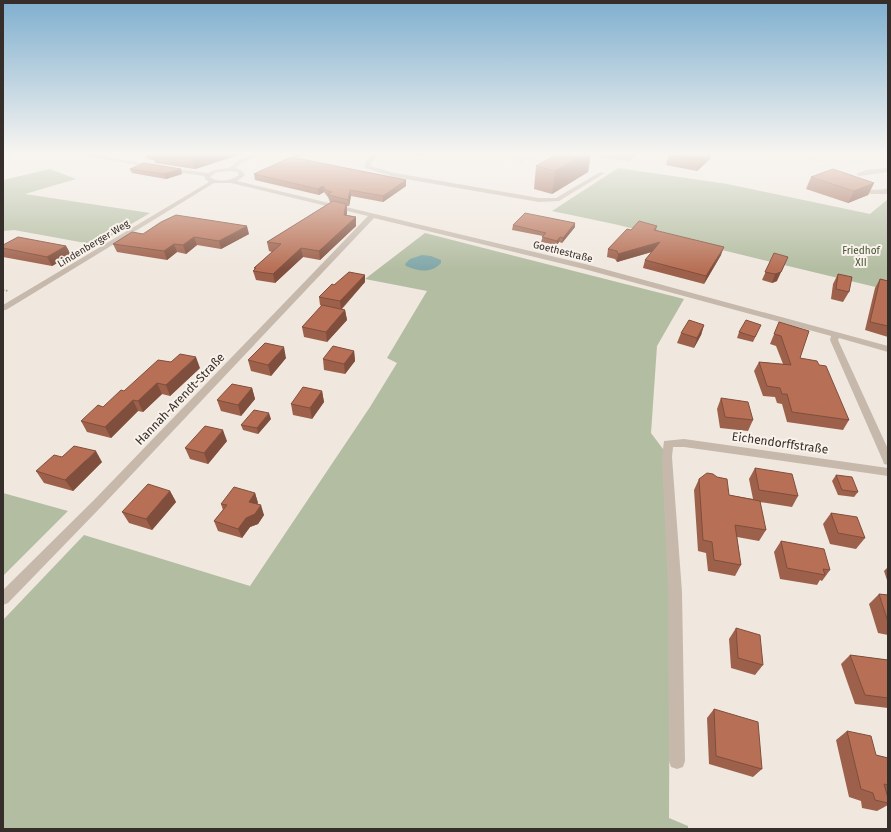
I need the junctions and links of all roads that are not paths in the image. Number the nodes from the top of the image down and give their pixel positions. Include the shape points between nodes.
1 (198, 191) edge
2 (272, 191) edge
3 (487, 191) edge
4 (573, 191) edge
5 (887, 191) edge
6 (869, 192) edge
7 (373, 215) junction
8 (3, 308) edge
9 (836, 334) junction
10 (888, 349) edge
11 (888, 461) edge
12 (888, 472) edge
13 (3, 599) edge
14 (677, 761) dead end

1 - 8 street, Lindenberger Weg
2 - 7 street, Goethestraße
3 - 4 street via 539,200 557,200
5 - 6 street
7 - 9 street, Goethestraße via 586,267
7 - 13 street, Hannah-Arendt-Straße
9 - 10 street, Goethestraße
9 - 11 street via 834,340
12 - 14 street, Eichendorffstraße via 684,443 668,444 675,592

